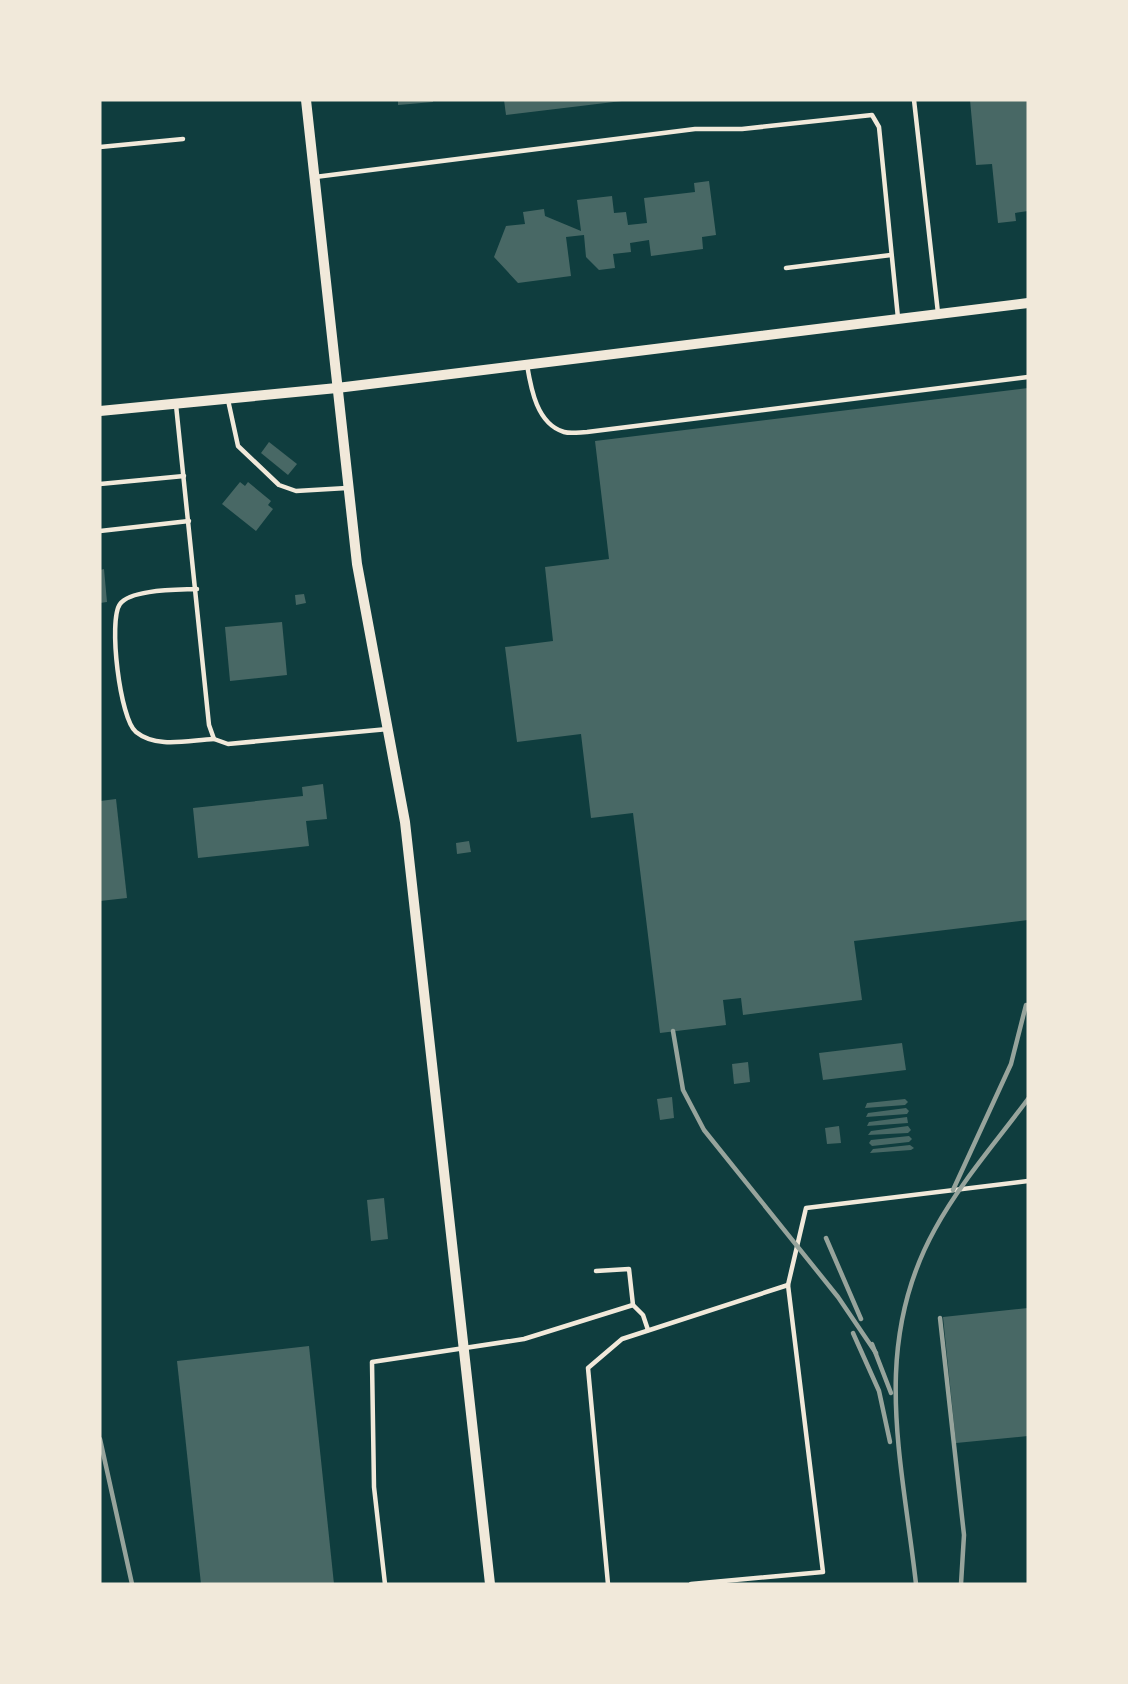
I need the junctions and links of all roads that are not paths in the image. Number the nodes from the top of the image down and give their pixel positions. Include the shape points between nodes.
1 (306, 100) edge
2 (914, 100) edge
3 (183, 139) dead end
4 (100, 147) edge
5 (315, 177) junction
6 (891, 255) junction
7 (786, 268) dead end
8 (1028, 303) edge
9 (938, 314) junction
10 (898, 319) junction
11 (527, 365) junction
12 (1028, 377) edge
13 (337, 388) junction
14 (227, 400) junction
15 (176, 405) junction
16 (100, 411) edge
17 (184, 475) junction
18 (100, 484) edge
19 (348, 488) junction
20 (189, 521) junction
21 (100, 531) edge
22 (197, 589) junction
23 (389, 729) junction
24 (214, 739) junction
25 (1028, 1181) edge
26 (596, 1271) dead end
27 (788, 1285) junction
28 (633, 1305) junction
29 (648, 1330) junction
30 (464, 1346) junction
31 (386, 1584) edge
32 (490, 1584) edge
33 (608, 1584) edge
34 (691, 1584) edge

1 - 5 street
2 - 9 lane
3 - 4 lane
5 - 6 lane via 695,129 742,129 872,115 878,127
5 - 13 street
6 - 7 lane
6 - 10 lane
8 - 9 street
9 - 10 street
10 - 11 street
11 - 12 lane via 537,406 547,421 565,432
11 - 13 street
13 - 14 street
13 - 19 street
14 - 15 street
14 - 19 lane via 238,446 279,485 296,491
15 - 16 street
15 - 17 lane
17 - 18 lane
17 - 20 lane
19 - 23 street via 366,618
20 - 21 lane
20 - 22 lane
22 - 24 lane
22 - 24 lane via 132,595 119,604 114,622 123,713 134,732 155,742
23 - 24 lane via 228,744
23 - 30 street via 414,897
25 - 27 lane via 806,1208
26 - 28 lane via 629,1269
27 - 29 lane
27 - 34 lane via 823,1572
28 - 29 lane
28 - 30 lane via 524,1339
29 - 33 lane via 622,1339 588,1368
30 - 31 lane via 372,1362 374,1487
30 - 32 street

